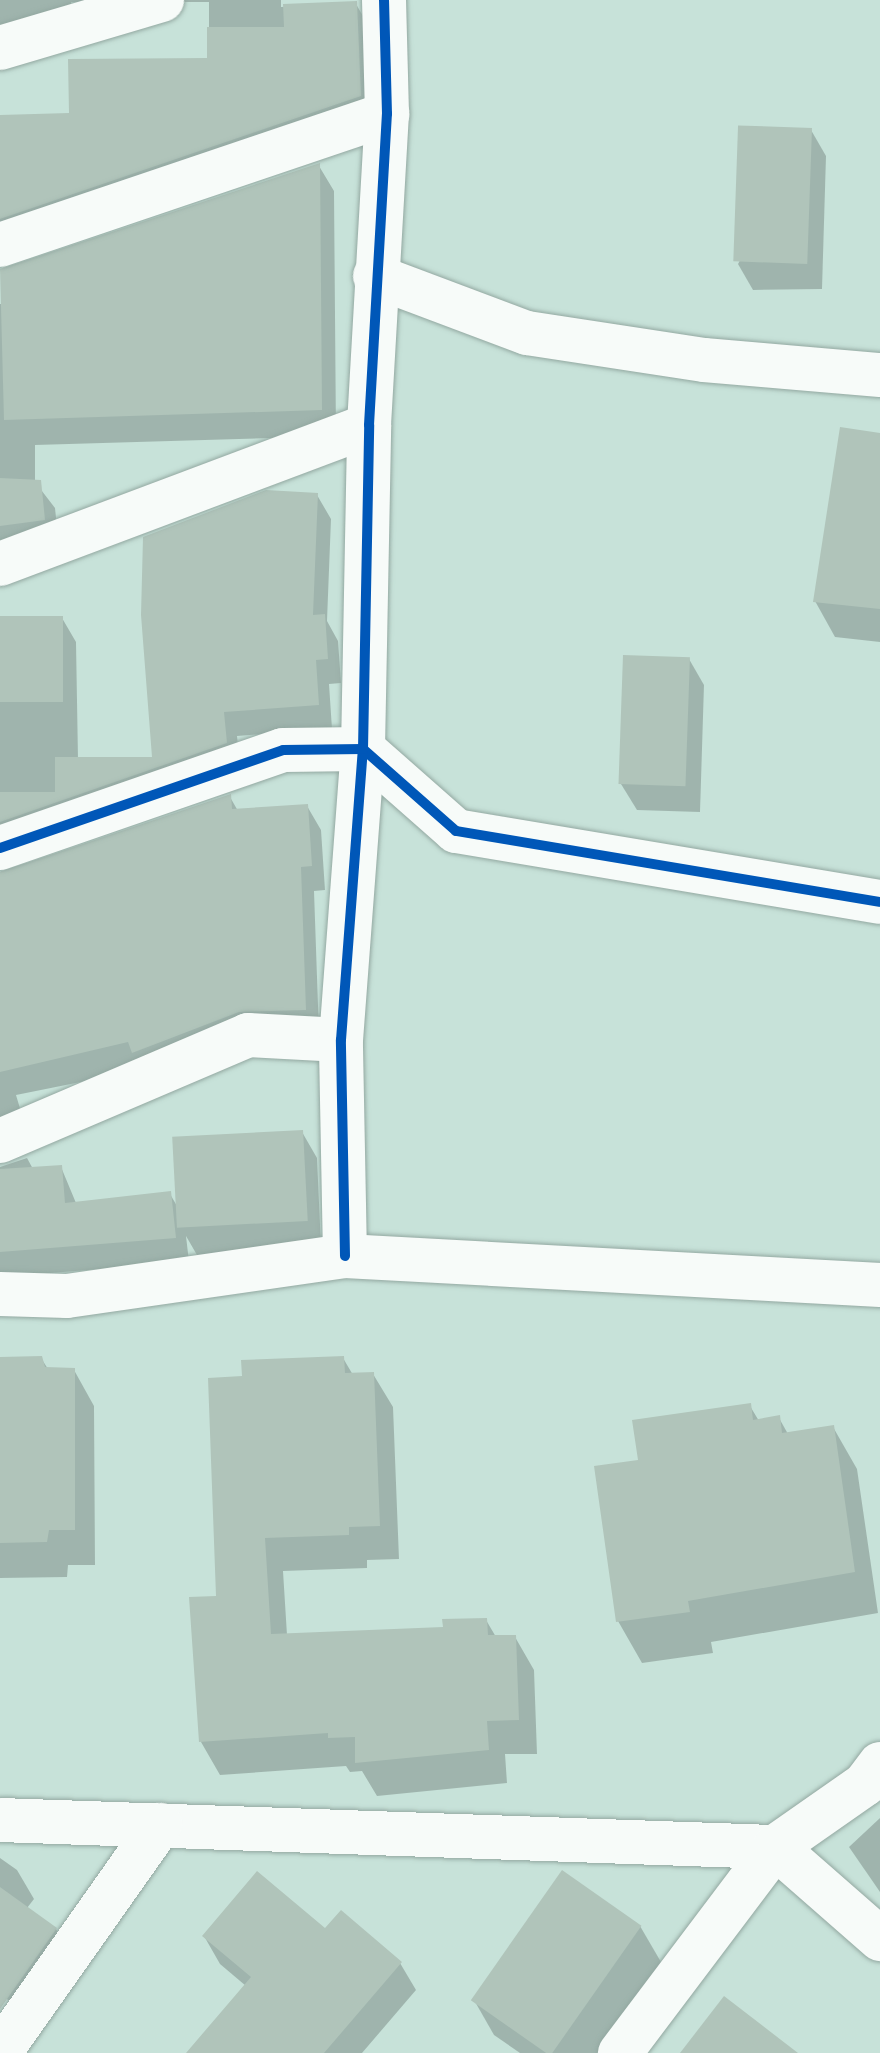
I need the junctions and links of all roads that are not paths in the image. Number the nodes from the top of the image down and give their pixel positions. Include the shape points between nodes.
1 (162, 0) edge
2 (384, 0) edge
3 (0, 48) edge
4 (387, 114) junction
5 (0, 245) edge
6 (375, 276) junction
7 (880, 375) edge
8 (369, 425) junction
9 (0, 564) edge
10 (363, 749) junction
11 (0, 848) edge
12 (880, 902) edge
13 (341, 1040) junction
14 (0, 1141) edge
15 (345, 1256) junction
16 (880, 1285) edge
17 (0, 1294) edge
18 (880, 1764) edge
19 (0, 1820) edge
20 (160, 1825) junction
21 (775, 1847) junction
22 (880, 1939) edge
23 (0, 2052) edge
24 (620, 2053) edge

1 - 3 street
2 - 4 street
4 - 5 street
4 - 6 street
6 - 7 street via 527,333 704,360
6 - 8 street
8 - 9 street
8 - 10 street
10 - 11 street via 283,750
10 - 12 street via 456,831
10 - 13 street
13 - 14 street via 248,1035
13 - 15 street
15 - 16 street
15 - 17 street via 67,1296
18 - 21 street via 865,1784
19 - 20 street
20 - 21 street
20 - 23 street
21 - 22 street
21 - 24 street

